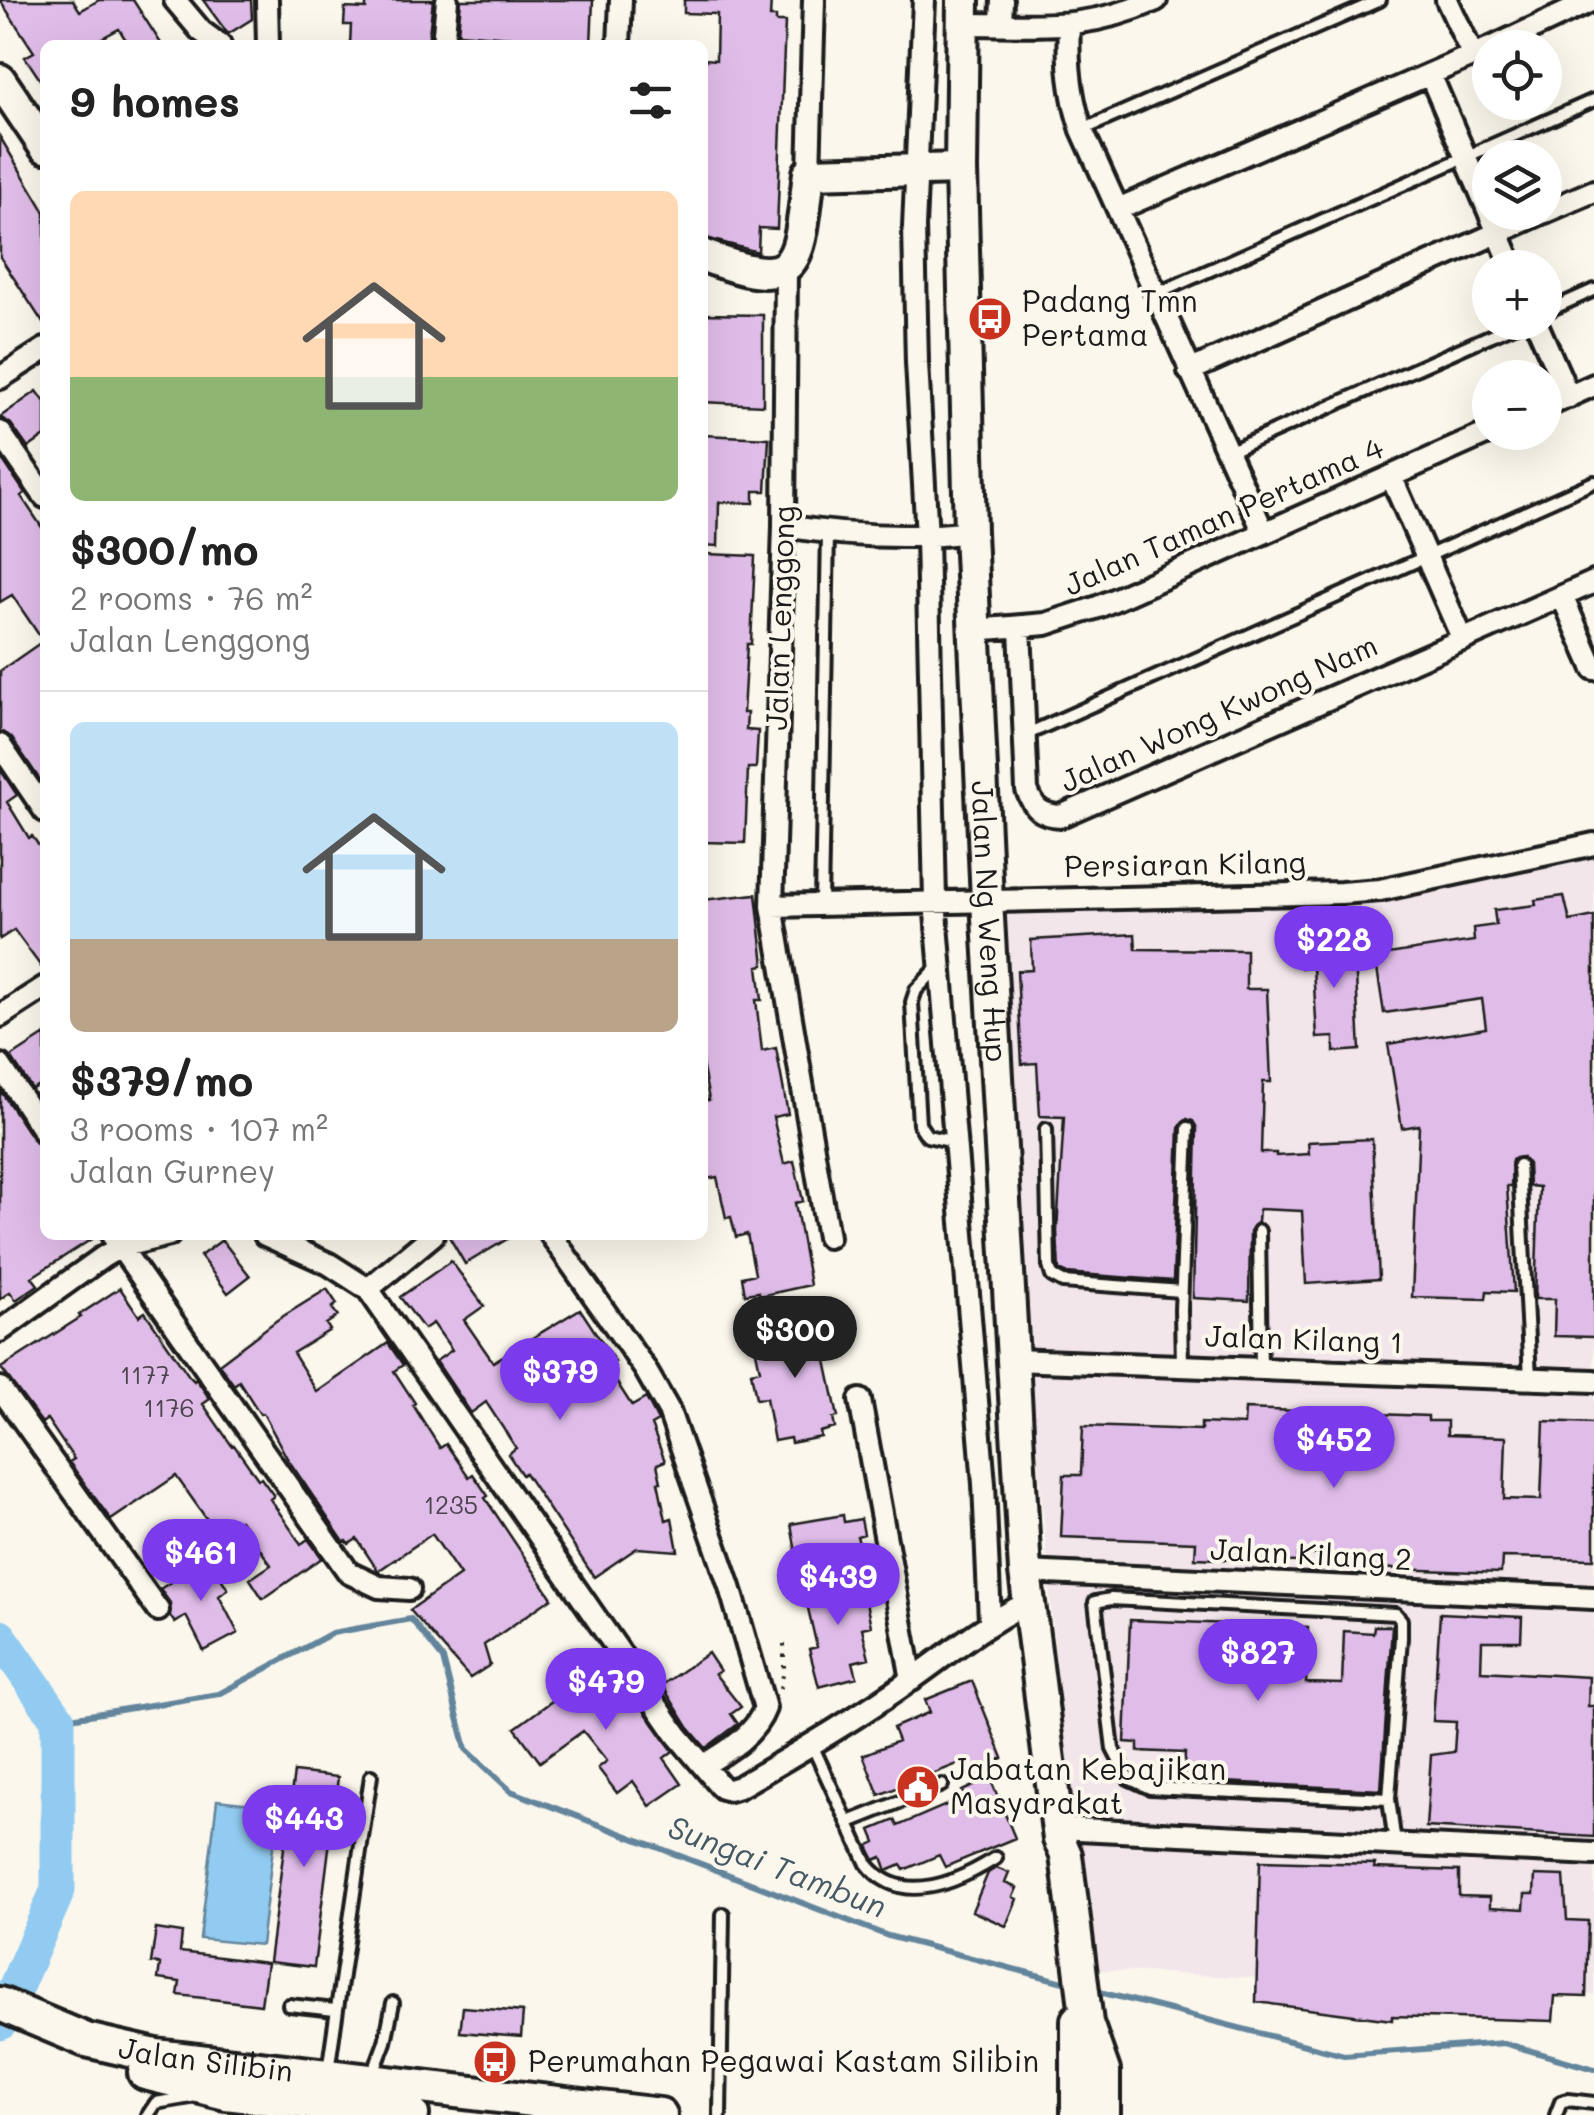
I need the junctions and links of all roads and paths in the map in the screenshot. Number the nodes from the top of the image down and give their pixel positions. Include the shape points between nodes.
1 (175, 0) edge
2 (266, 0) edge
3 (446, 0) edge
4 (621, 0) edge
5 (814, 0) edge
6 (924, 0) edge
7 (1002, 0) edge
8 (1156, 0) edge
9 (1380, 0) edge
10 (1447, 0) edge
11 (1593, 0) edge
12 (963, 12) edge
13 (1001, 24) junction
14 (1068, 26) junction
15 (1528, 30) edge
16 (1472, 33) edge
17 (213, 40) edge
18 (268, 40) edge
19 (443, 40) edge
20 (619, 40) edge
21 (1472, 56) edge
22 (1430, 74) junction
23 (0, 80) edge
24 (1594, 100) edge
25 (1082, 130) junction
26 (40, 140) edge
27 (1465, 158) junction
28 (961, 169) junction
29 (916, 172) junction
30 (809, 173) junction
31 (1594, 190) edge
32 (1562, 204) edge
33 (1118, 209) junction
34 (1504, 230) edge
35 (1499, 232) junction
36 (1506, 250) edge
37 (708, 257) edge
38 (786, 267) junction
39 (1594, 290) edge
40 (1156, 294) junction
41 (1562, 304) edge
42 (1479, 340) edge
43 (1544, 340) edge
44 (40, 351) edge
45 (1189, 371) junction
46 (0, 378) edge
47 (1594, 386) edge
48 (1568, 396) junction
49 (1562, 399) edge
50 (0, 432) edge
51 (1472, 440) edge
52 (1226, 452) junction
53 (1391, 476) junction
54 (1594, 482) edge
55 (40, 491) edge
56 (784, 526) junction
57 (970, 532) junction
58 (828, 533) junction
59 (1264, 533) junction
60 (927, 537) junction
61 (1427, 556) junction
62 (1594, 582) edge
63 (1562, 596) junction
64 (1020, 628) junction
65 (974, 630) junction
66 (1463, 640) junction
67 (1594, 670) edge
68 (1025, 735) junction
69 (0, 745) edge
70 (40, 804) edge
71 (1594, 844) edge
72 (987, 900) junction
73 (935, 901) junction
74 (820, 903) junction
75 (772, 906) junction
76 (940, 965) junction
77 (40, 990) edge
78 (0, 1016) edge
79 (0, 1064) edge
80 (40, 1125) edge
81 (1188, 1128) dead end
82 (1046, 1129) dead end
83 (956, 1142) junction
84 (1519, 1165) dead end
85 (1259, 1231) dead end
86 (828, 1237) dead end
87 (276, 1240) edge
88 (427, 1240) edge
89 (555, 1240) edge
90 (116, 1241) edge
91 (368, 1289) junction
92 (1181, 1291) junction
93 (0, 1331) edge
94 (1012, 1360) junction
95 (1182, 1366) junction
96 (1261, 1369) junction
97 (1530, 1379) junction
98 (1594, 1381) edge
99 (0, 1388) edge
100 (860, 1400) dead end
101 (1025, 1572) junction
102 (408, 1590) dead end
103 (1594, 1598) edge
104 (1027, 1603) junction
105 (158, 1610) dead end
106 (990, 1621) junction
107 (784, 1644) dead end
108 (912, 1680) junction
109 (765, 1708) junction
110 (812, 1745) junction
111 (704, 1766) junction
112 (371, 1776) dead end
113 (942, 1786) dead end
114 (1389, 1799) junction
115 (849, 1822) junction
116 (1058, 1834) junction
117 (1395, 1844) junction
118 (1594, 1854) edge
119 (996, 1858) dead end
120 (723, 1914) dead end
121 (0, 2004) edge
122 (393, 2004) dead end
123 (289, 2005) dead end
124 (336, 2010) junction
125 (0, 2022) edge
126 (1082, 2024) junction
127 (89, 2050) junction
128 (327, 2077) junction
129 (370, 2082) junction
130 (226, 2093) junction
131 (287, 2100) junction
132 (1594, 2103) edge
133 (148, 2115) edge
134 (316, 2115) edge
135 (412, 2115) edge
136 (660, 2115) edge
137 (720, 2115) edge
138 (1076, 2115) edge
139 (1104, 2115) edge
140 (1556, 2115) edge

1 - 17 street
2 - 18 street
3 - 19 street
4 - 20 street
5 - 30 street, Jalan Lenggong
6 - 29 street
7 - 13 street
8 - 14 street
9 - 25 lane
10 - 16 street
11 - 15 street
12 - 13 street
12 - 28 main road, Jalan Ng Weng Hup
13 - 14 street
14 - 25 street via 1070,80
21 - 22 street
22 - 27 street
22 - 33 street
23 - 26 main road
24 - 27 lane
25 - 33 street
27 - 35 street
27 - 40 lane
28 - 29 main road
28 - 57 main road, Jalan Ng Weng Hup
29 - 30 main road
29 - 60 street
30 - 38 main road, Jalan Lenggong via 802,232
31 - 32 street
33 - 40 street
34 - 35 street
35 - 36 street
35 - 45 street
37 - 38 main road via 762,274
38 - 56 street, Jalan Lenggong
39 - 41 lane
40 - 45 street
42 - 52 lane
43 - 48 street
44 - 46 street
45 - 52 street
47 - 48 street
48 - 49 street
50 - 55 street
51 - 53 street, Jalan Taman Pertama 4
52 - 59 street
53 - 59 street, Jalan Taman Pertama 4
53 - 61 street
54 - 61 lane
56 - 58 street
56 - 75 street, Jalan Lenggong
57 - 60 street
57 - 65 main road, Jalan Ng Weng Hup
58 - 60 street
58 - 74 lane
59 - 64 street, Jalan Taman Pertama 4 via 1098,607
60 - 73 street
61 - 66 street
61 - 68 lane
62 - 63 street, Jalan Wong Kwong Nam
63 - 66 street, Jalan Wong Kwong Nam
63 - 67 street
64 - 65 street, Jalan Taman Pertama 4
64 - 68 street, Jalan Wong Kwong Nam
65 - 72 main road, Jalan Ng Weng Hup
66 - 68 street, Jalan Wong Kwong Nam via 1060,816 1032,806
69 - 70 street
71 - 72 street, Persiaran Kilang via 1380,890
72 - 73 street, Persiaran Kilang
72 - 94 main road, Jalan Ng Weng Hup
73 - 74 street, Persiaran Kilang
73 - 76 street
74 - 75 street, Persiaran Kilang
75 - 86 street, Jalan Lenggong
76 - 83 street
76 - 83 lane via 912,1002 919,1124 927,1136
77 - 78 street
79 - 80 street
81 - 92 lane
82 - 92 lane via 1052,1276
83 - 106 street
84 - 97 lane
85 - 96 lane
87 - 91 street
88 - 91 street
89 - 109 street via 668,1410
90 - 93 street
90 - 102 street via 349,1572 380,1587
91 - 111 street
92 - 95 lane
94 - 95 street, Jalan Kilang 1
94 - 101 main road, Jalan Ng Weng Hup
95 - 96 street, Jalan Kilang 1
96 - 97 street, Jalan Kilang 1
97 - 98 street, Jalan Kilang 1
99 - 105 street
100 - 108 street
101 - 103 street, Jalan Kilang 2
101 - 104 main road, Jalan Ng Weng Hup
104 - 106 street
104 - 116 main road, Jalan Ng Weng Hup
106 - 108 street
107 - 109 path via 783,1680
108 - 110 street
109 - 111 street via 733,1748
110 - 111 street via 730,1790
110 - 115 lane
112 - 124 lane
113 - 115 lane
114 - 114 lane via 1401,1638 1396,1614 1095,1602 1113,1748 1128,1778 1150,1788
114 - 117 lane
115 - 119 lane via 867,1864 889,1883 947,1884
116 - 117 street
116 - 126 main road, Jalan Ng Weng Hup via 1066,1855
117 - 118 street
120 - 137 lane
121 - 127 main road, Jalan Silibin
122 - 129 lane
123 - 124 lane
124 - 128 lane
125 - 127 main road, Jalan Silibin
126 - 138 main road, Jalan Ng Weng Hup
126 - 139 main road, Jalan Ng Weng Hup via 1104,2071
127 - 128 main road, Jalan Silibin
127 - 130 main road, Jalan Silibin
128 - 129 main road, Jalan Silibin
129 - 135 main road via 377,2098
129 - 136 main road, Jalan Silibin
130 - 131 main road, Jalan Silibin
130 - 133 lane via 156,2102
131 - 134 street
131 - 135 main road, Jalan Silibin
132 - 140 lane via 1561,2102

